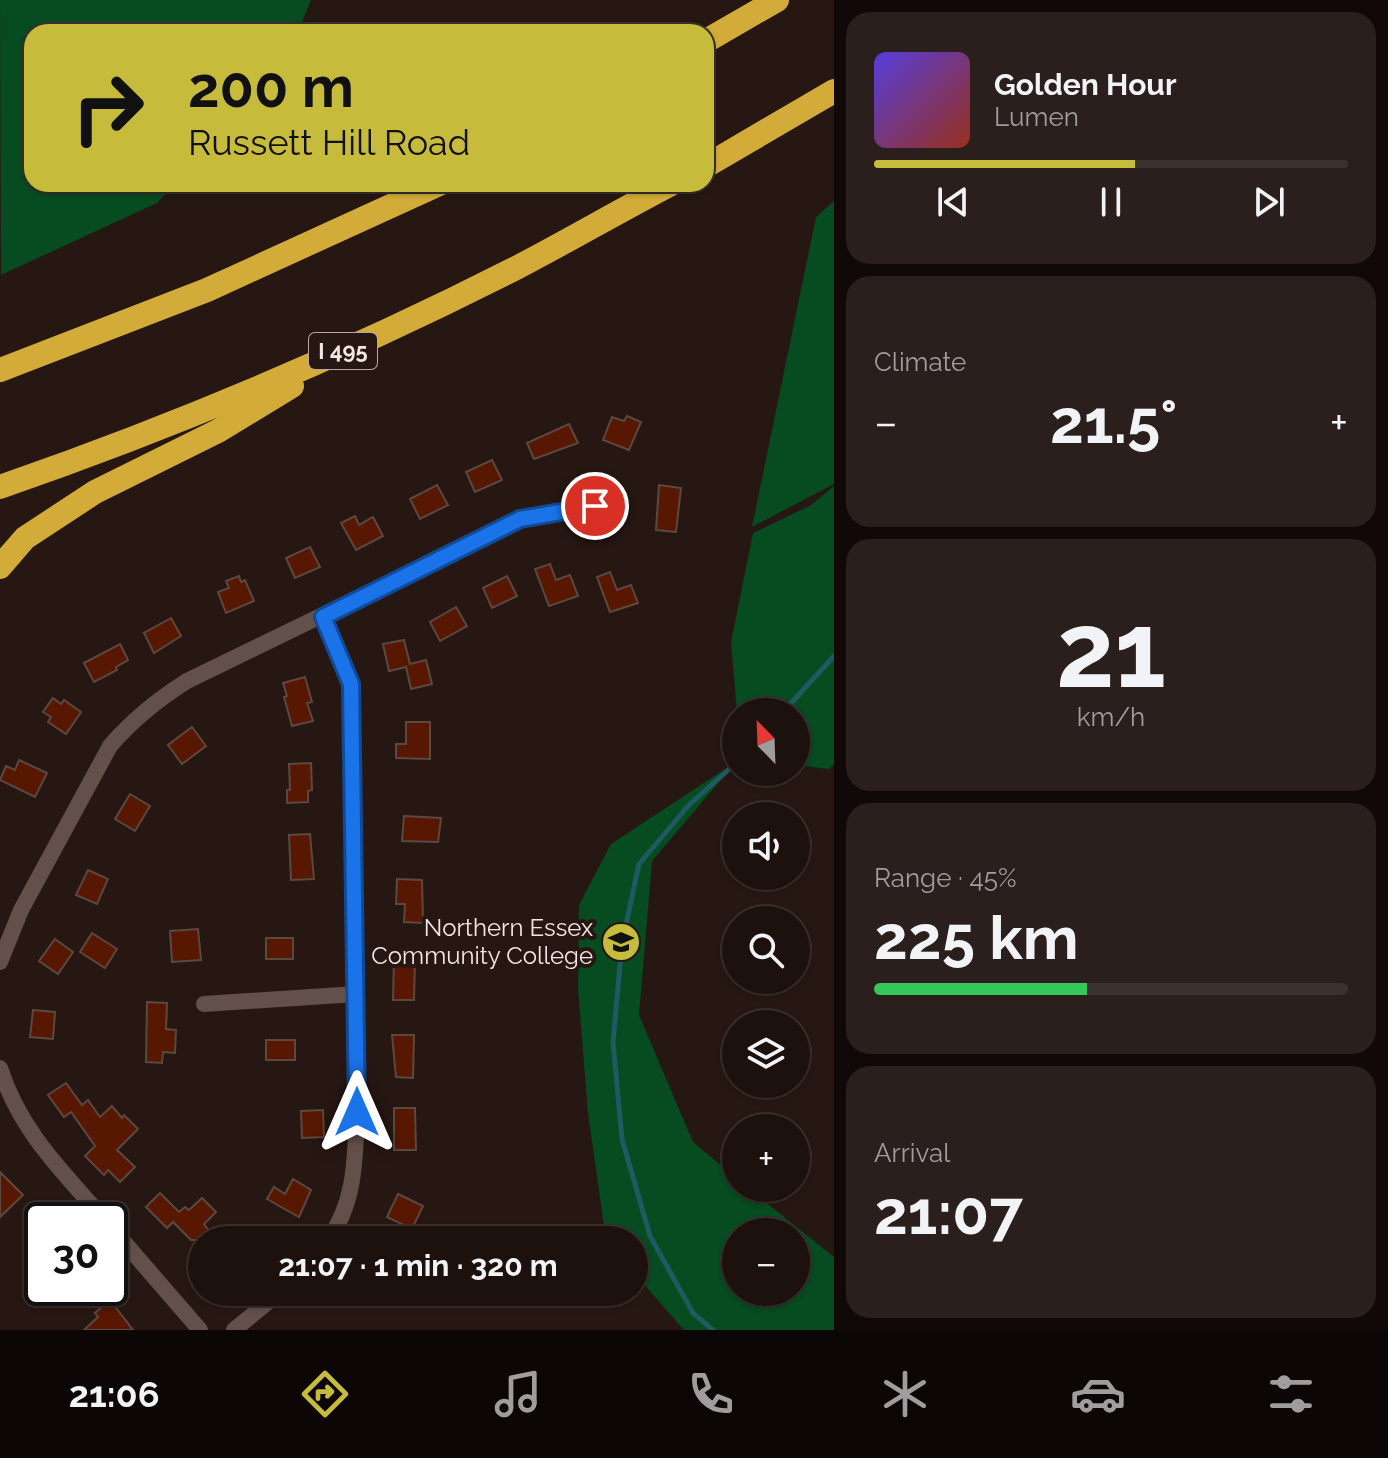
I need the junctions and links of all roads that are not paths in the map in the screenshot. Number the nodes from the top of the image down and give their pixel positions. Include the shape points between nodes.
1 (777, 0) edge
2 (714, 36) edge
3 (834, 91) edge
4 (714, 161) edge
5 (421, 192) edge
6 (656, 192) edge
7 (364, 342) junction
8 (0, 370) edge
9 (0, 487) edge
10 (595, 506) dead end
11 (0, 567) edge
12 (323, 617) junction
13 (0, 962) edge
14 (356, 994) junction
15 (204, 1004) dead end
16 (0, 1068) edge
17 (90, 1202) edge
18 (335, 1226) edge
19 (128, 1247) edge
20 (263, 1306) edge
21 (200, 1330) edge
22 (234, 1330) edge

1 - 2 highway
3 - 4 highway
5 - 8 highway via 207,290
6 - 7 highway, I 495
7 - 9 highway, I 495
7 - 11 highway via 218,431 95,492 25,538
10 - 12 street via 520,519
12 - 13 street via 187,681 130,723 95,773 21,910
12 - 14 street via 351,684
14 - 15 street
14 - 18 street via 353,1180
16 - 17 street via 29,1130
19 - 21 street
20 - 22 street

